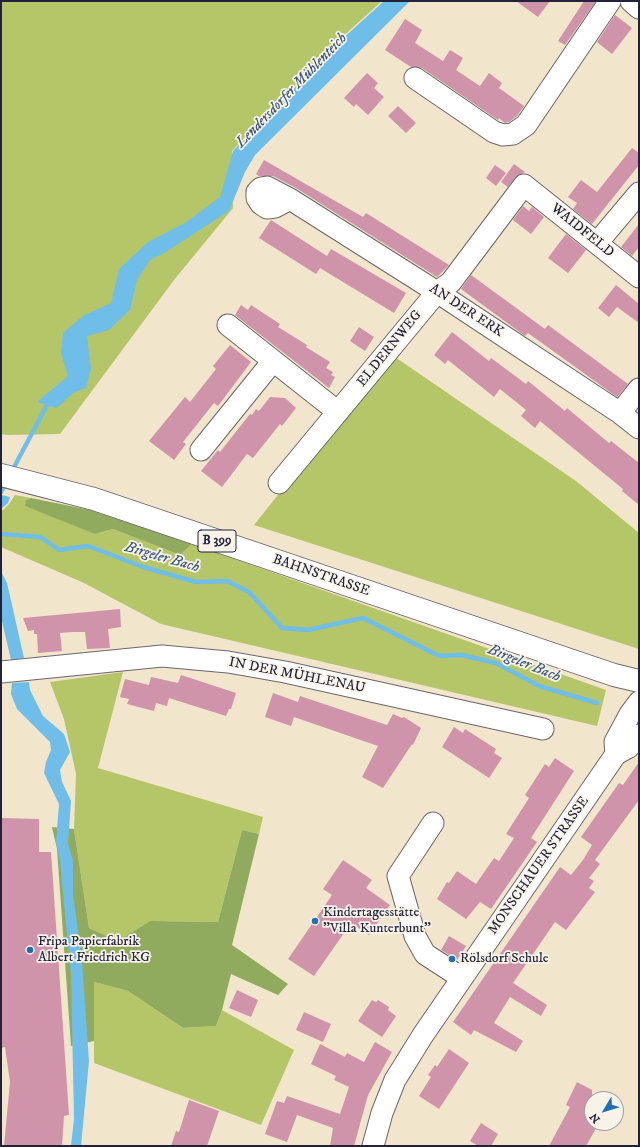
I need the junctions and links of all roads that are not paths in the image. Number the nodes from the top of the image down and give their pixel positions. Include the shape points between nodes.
1 (610, 1) edge
2 (631, 1) edge
3 (639, 8) edge
4 (415, 78) dead end
5 (524, 185) joint
6 (639, 193) edge
7 (290, 199) dead end
8 (597, 243) junction
9 (639, 278) edge
10 (437, 292) junction
11 (228, 325) dead end
12 (273, 361) junction
13 (639, 389) edge
14 (338, 412) junction
15 (620, 413) junction
16 (639, 428) edge
17 (201, 450) dead end
18 (1, 475) edge
19 (280, 482) dead end
20 (13, 670) edge
21 (639, 681) edge
22 (639, 702) edge
23 (543, 729) dead end
24 (639, 735) edge
25 (616, 754) junction
26 (434, 823) dead end
27 (462, 978) junction
28 (373, 1146) edge

1 - 4 street via 526,125 514,134 503,135 494,132
2 - 3 street
5 - 8 street, WAIDFELD
5 - 10 street, ELDERNWEG via 451,282
6 - 8 street
7 - 10 street, AN DER ERK
8 - 9 street, WAIDFELD
10 - 14 street, ELDERNWEG
10 - 15 street, AN DER ERK
11 - 12 street
12 - 14 street
12 - 17 street
13 - 15 street
14 - 19 street, ELDERNWEG
15 - 16 street, AN DER ERK
18 - 21 main road, BAHNSTRASSE / B 399 via 94,499 614,676
20 - 23 street, IN DER MÜHLENAU via 162,656 228,662 285,672
22 - 25 street, MONSCHAUER STRASSE via 615,742
24 - 25 street, MONSCHAUER STRASSE via 630,747
25 - 27 street, MONSCHAUER STRASSE
26 - 27 street via 398,876 415,936 425,954
27 - 28 street, MONSCHAUER STRASSE via 395,1080

